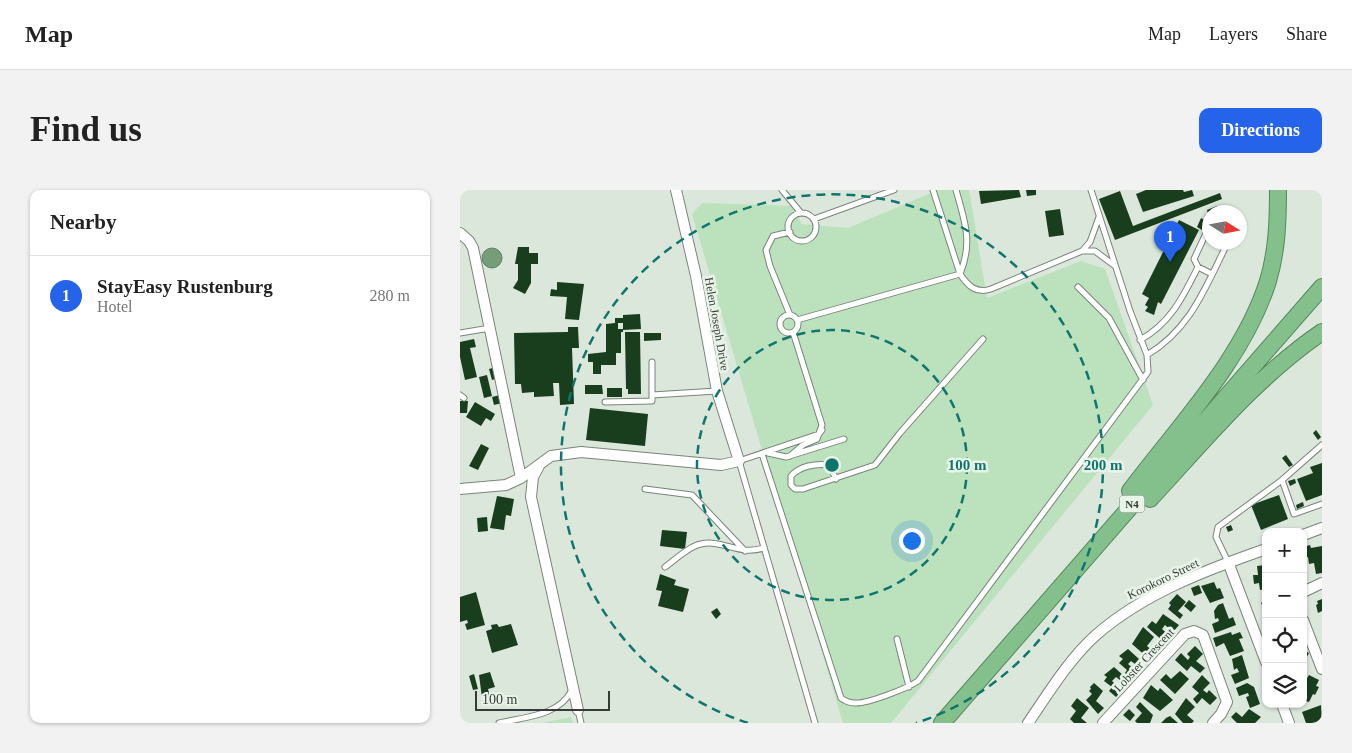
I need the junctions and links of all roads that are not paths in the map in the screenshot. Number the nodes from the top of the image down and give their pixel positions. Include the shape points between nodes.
1 (676, 190) edge
2 (782, 190) edge
3 (894, 190) edge
4 (933, 190) edge
5 (956, 190) edge
6 (1090, 190) edge
7 (1278, 190) edge
8 (801, 213) junction
9 (1100, 217) junction
10 (814, 219) junction
11 (790, 232) junction
12 (460, 234) edge
13 (1202, 243) edge
14 (1224, 250) edge
15 (1082, 251) junction
16 (1114, 266) junction
17 (1198, 267) junction
18 (960, 274) junction
19 (1212, 274) junction
20 (1322, 286) edge
21 (1078, 287) dead end
22 (790, 315) junction
23 (798, 320) junction
24 (491, 328) junction
25 (792, 332) junction
26 (1322, 332) edge
27 (460, 333) edge
28 (983, 339) dead end
29 (1140, 340) junction
30 (1147, 355) junction
31 (652, 362) dead end
32 (1143, 380) junction
33 (717, 391) junction
34 (652, 395) junction
35 (605, 402) dead end
36 (822, 430) junction
37 (844, 439) dead end
38 (1322, 445) edge
39 (765, 454) junction
40 (790, 456) junction
41 (739, 461) junction
42 (540, 463) junction
43 (521, 478) junction
44 (836, 479) junction
45 (1282, 480) junction
46 (460, 489) edge
47 (645, 489) dead end
48 (1322, 504) edge
49 (1322, 528) edge
50 (1307, 534) edge
51 (764, 548) junction
52 (1262, 549) edge
53 (745, 551) junction
54 (1228, 562) junction
55 (665, 567) dead end
56 (1322, 583) edge
57 (1307, 590) edge
58 (1307, 630) edge
59 (897, 639) dead end
60 (1008, 649) junction
61 (1262, 651) edge
62 (1322, 669) edge
63 (909, 687) junction
64 (574, 688) junction
65 (1283, 708) edge
66 (578, 710) joint
67 (499, 723) edge
68 (581, 723) edge
69 (815, 723) edge
70 (942, 723) edge
71 (950, 723) edge
72 (1028, 723) edge
73 (1103, 723) edge
74 (1213, 723) edge
75 (1289, 723) edge

1 - 33 street, Helen Joseph Drive
2 - 8 lane
3 - 10 lane
4 - 18 lane
5 - 18 lane via 968,238 967,257
6 - 9 lane
7 - 60 highway via 1277,233 1270,270 1258,308 1244,336 1218,376
8 - 10 lane
8 - 11 lane via 791,220
9 - 15 lane via 1090,242
9 - 16 lane
10 - 11 lane via 816,230 808,240 795,239
11 - 22 lane via 774,236 766,250
12 - 24 street via 470,240 473,248
13 - 17 lane via 1194,259
14 - 19 lane
15 - 16 lane via 1095,251
15 - 18 lane via 984,292 966,284
16 - 29 lane
17 - 19 lane
17 - 29 lane via 1167,321
18 - 23 lane
19 - 30 lane via 1185,323 1172,338
20 - 60 highway, N4
21 - 32 lane via 1109,318
22 - 23 lane
22 - 25 lane via 783,317 781,327
23 - 25 lane
24 - 27 lane
24 - 43 street
25 - 36 lane
26 - 71 highway via 1271,372 1216,427
28 - 44 lane via 875,465
29 - 30 lane
30 - 32 lane via 1148,372
31 - 34 lane
32 - 63 lane via 924,674
33 - 34 lane
33 - 41 street, Helen Joseph Drive
34 - 35 lane via 652,401
36 - 39 lane via 819,434
36 - 40 lane via 817,439
37 - 40 lane
38 - 45 lane
39 - 40 lane
39 - 41 lane
39 - 63 lane via 840,698 856,704
41 - 42 street via 701,464 581,452 551,456
41 - 51 lane
42 - 43 street
42 - 64 street via 533,477 531,497
43 - 46 street via 506,485
44 - 44 lane via 803,489 795,489 791,485 795,471 821,464 829,466
45 - 48 lane via 1294,514
45 - 54 lane via 1218,527 1216,537
47 - 53 lane via 692,495
49 - 50 street
51 - 53 lane
51 - 69 lane
52 - 54 street, Korokoro Street
53 - 55 lane via 701,544
54 - 61 street
54 - 72 street, Korokoro Street via 1147,599 1095,636
56 - 57 street
58 - 62 street
59 - 63 lane
60 - 70 highway, N4
64 - 66 street
64 - 67 lane via 564,703 555,708
65 - 75 street
66 - 68 lane
73 - 74 street, Lobster Crescent via 1184,634 1194,631 1203,636 1226,695 1226,707

